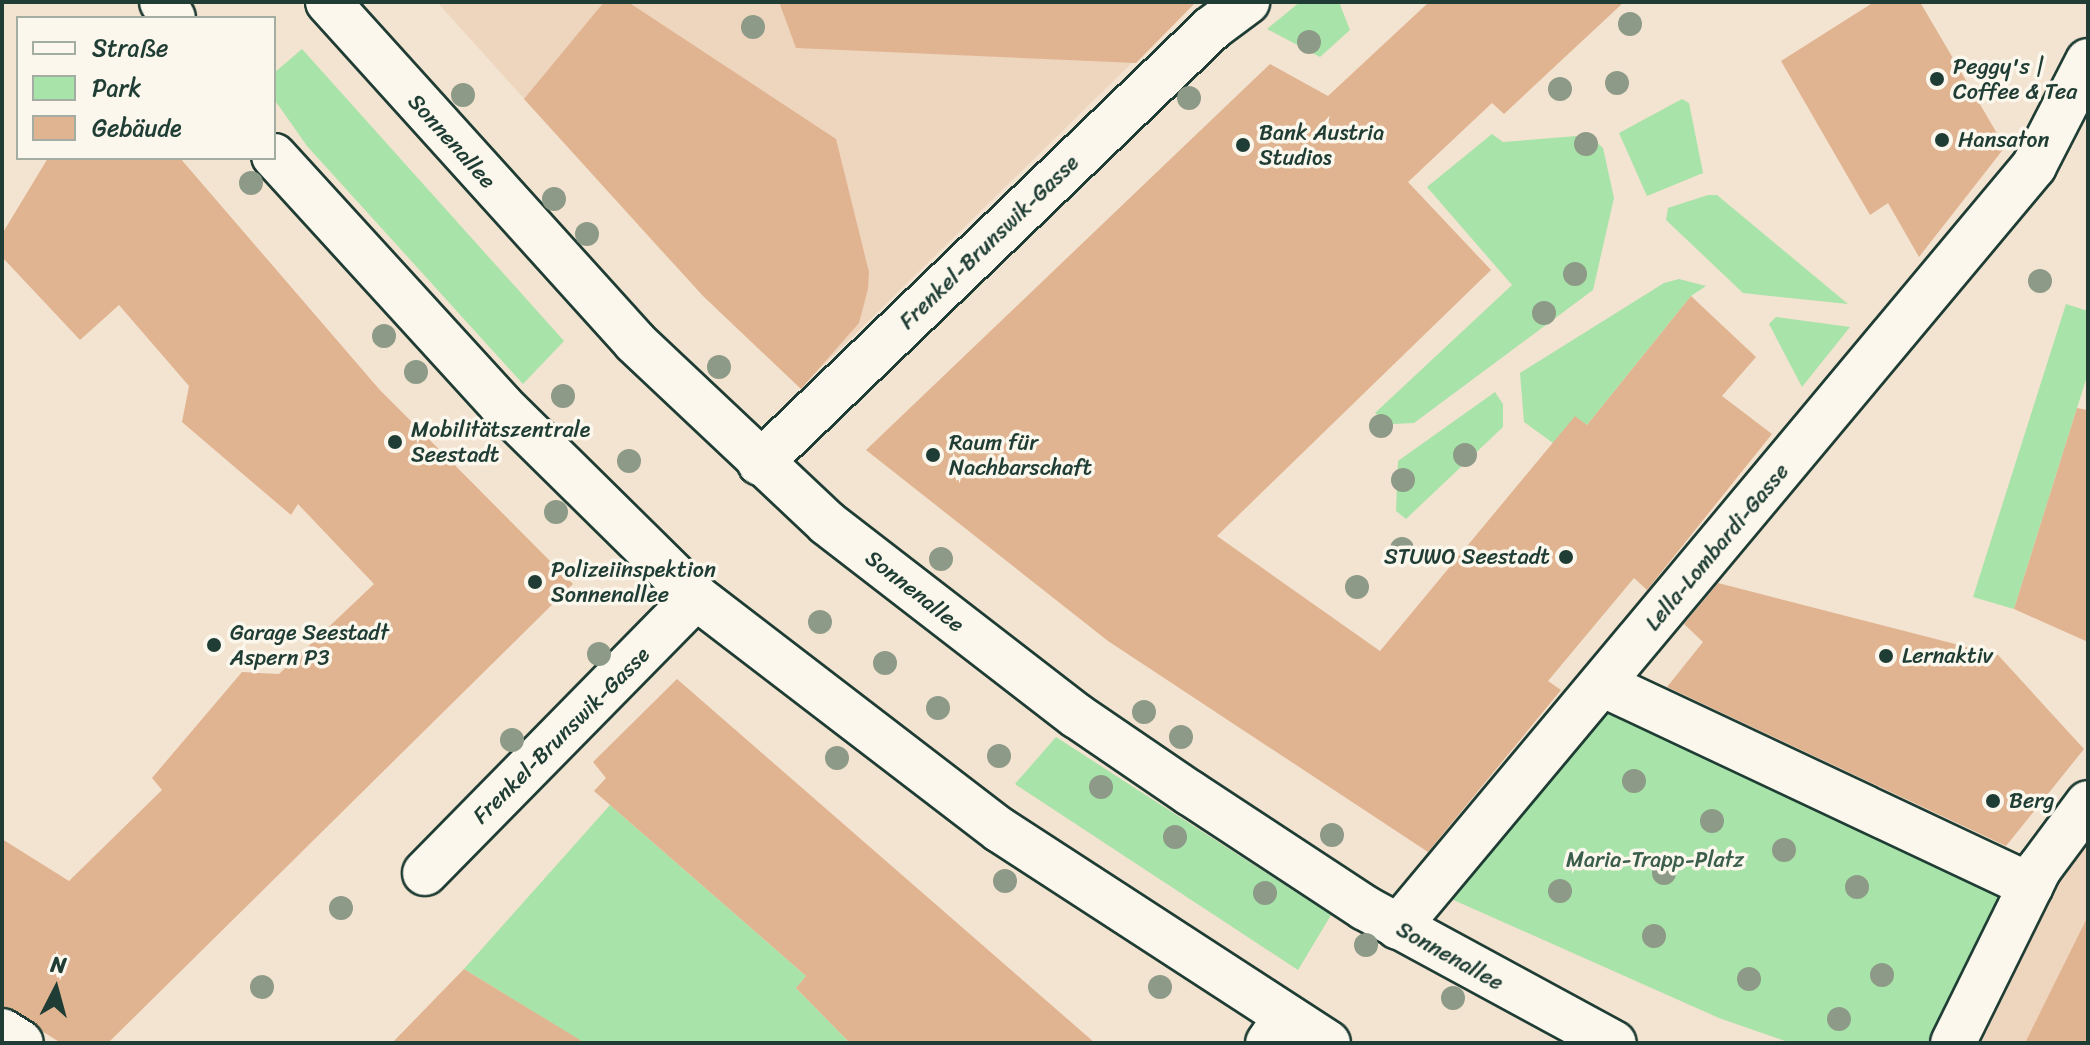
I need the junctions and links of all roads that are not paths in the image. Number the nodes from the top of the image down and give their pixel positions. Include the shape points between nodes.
1 (328, 2) edge
2 (1233, 12) edge
3 (2088, 61) edge
4 (276, 158) edge
5 (760, 463) junction
6 (696, 597) junction
7 (1602, 684) junction
8 (2088, 803) edge
9 (425, 873) dead end
10 (2031, 886) junction
11 (1398, 927) junction
12 (2, 1031) edge
13 (1277, 1031) edge
14 (21, 1043) edge
15 (1328, 1043) edge
16 (1614, 1043) edge
17 (1953, 1043) edge

1 - 5 street, Sonnenallee via 635,342
2 - 5 street, Frenkel-Brunswik-Gasse
3 - 7 street, Lella-Lombardi-Gasse via 2034,166
4 - 6 street via 501,405
5 - 11 street, Sonnenallee via 827,523 1077,716
6 - 9 street, Frenkel-Brunswik-Gasse
6 - 13 street via 1000,830
7 - 10 street
7 - 11 street, Lella-Lombardi-Gasse
8 - 10 street
10 - 17 street
11 - 16 street, Sonnenallee
12 - 14 street
13 - 15 street

